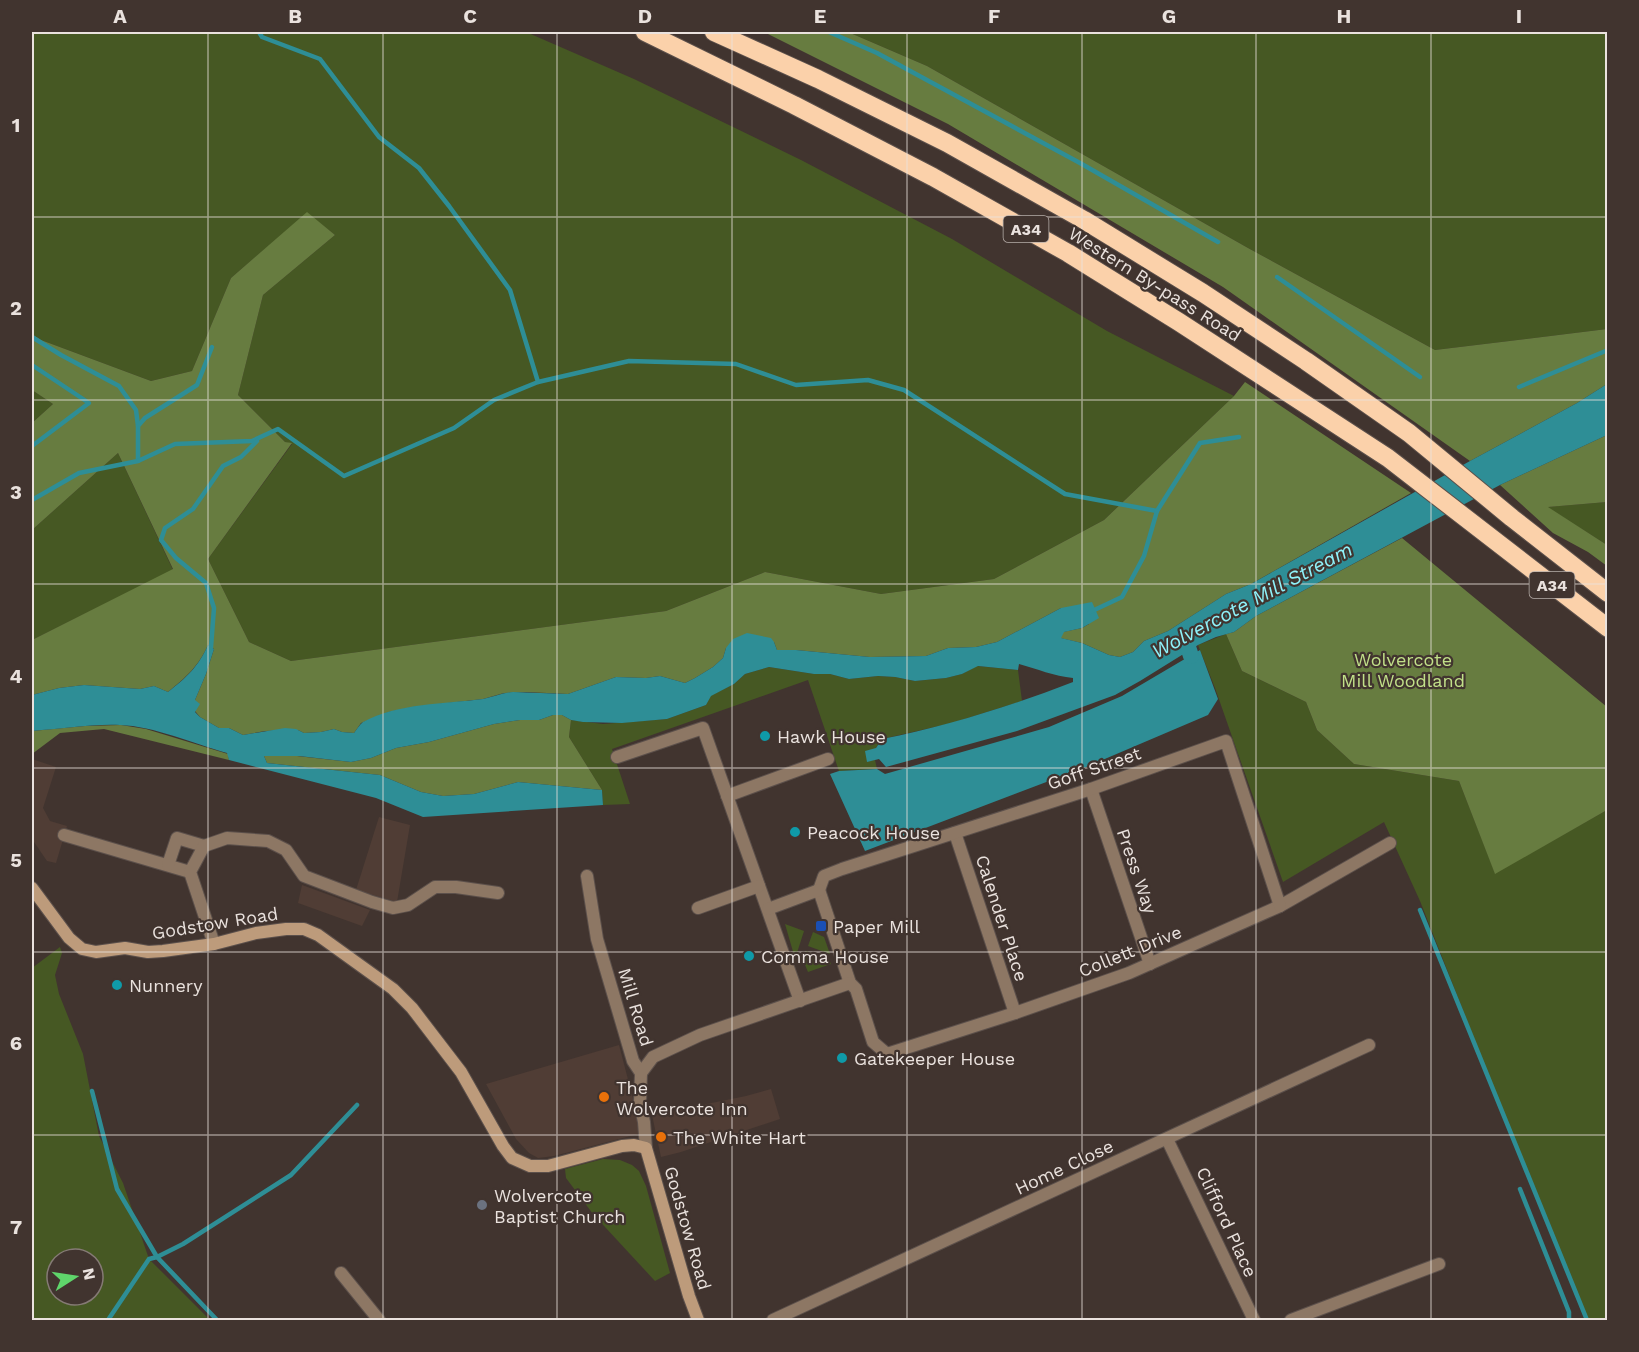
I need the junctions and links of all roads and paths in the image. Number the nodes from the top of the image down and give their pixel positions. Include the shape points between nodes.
1 (645, 32) edge
2 (714, 32) edge
3 (1608, 593) edge
4 (1608, 628) edge
5 (617, 757) dead end
6 (828, 759) dead end
7 (1091, 789) junction
8 (727, 796) junction
9 (955, 833) junction
10 (64, 835) dead end
11 (1390, 843) dead end
12 (204, 846) junction
13 (168, 865) junction
14 (190, 872) junction
15 (587, 876) dead end
16 (759, 886) junction
17 (32, 888) edge
18 (819, 890) junction
19 (498, 893) dead end
20 (1280, 906) junction
21 (698, 908) dead end
22 (768, 909) junction
23 (214, 944) junction
24 (1150, 964) junction
25 (850, 983) junction
26 (800, 1001) junction
27 (1015, 1013) junction
28 (1369, 1045) dead end
29 (641, 1073) junction
30 (1167, 1139) junction
31 (646, 1148) junction
32 (1439, 1264) dead end
33 (341, 1273) dead end
34 (379, 1320) edge
35 (698, 1320) edge
36 (773, 1320) edge
37 (1254, 1320) edge
38 (1291, 1320) edge

1 - 4 highway, Western By-pass Road / A34 via 933,177 1068,253 1388,459
2 - 3 highway, Western By-pass Road / A34 via 947,143 1203,293 1409,434
5 - 8 street via 703,728
6 - 8 street
7 - 9 street, Goff Street
7 - 20 street, Goff Street via 1226,741
7 - 24 street, Press Way
8 - 16 street
9 - 18 street, Goff Street via 824,876
9 - 27 street, Calender Place
10 - 13 street
11 - 20 street, Collett Drive
12 - 13 street via 177,838
12 - 14 street
12 - 19 street via 227,838 268,841 286,850 304,876 393,908 408,905 435,887
13 - 14 street
14 - 23 street
15 - 29 street, Mill Road via 597,939 633,1061
16 - 21 street
16 - 22 street
17 - 23 street, Godstow Road via 69,938 82,949 148,952
18 - 22 street
18 - 25 street
20 - 24 street, Collett Drive
22 - 26 street
23 - 31 street, Godstow Road via 286,929 318,935 393,989 411,1008 460,1072 512,1158 530,1167 548,1166 622,1146
24 - 27 street, Collett Drive
25 - 26 street
25 - 27 street, Collett Drive via 873,1042 887,1054
26 - 29 street via 670,1047 653,1056
28 - 30 street, Home Close
29 - 31 street, Mill Road
30 - 36 street, Home Close
30 - 37 street, Clifford Place
31 - 35 street, Godstow Road
32 - 38 street
33 - 34 street

